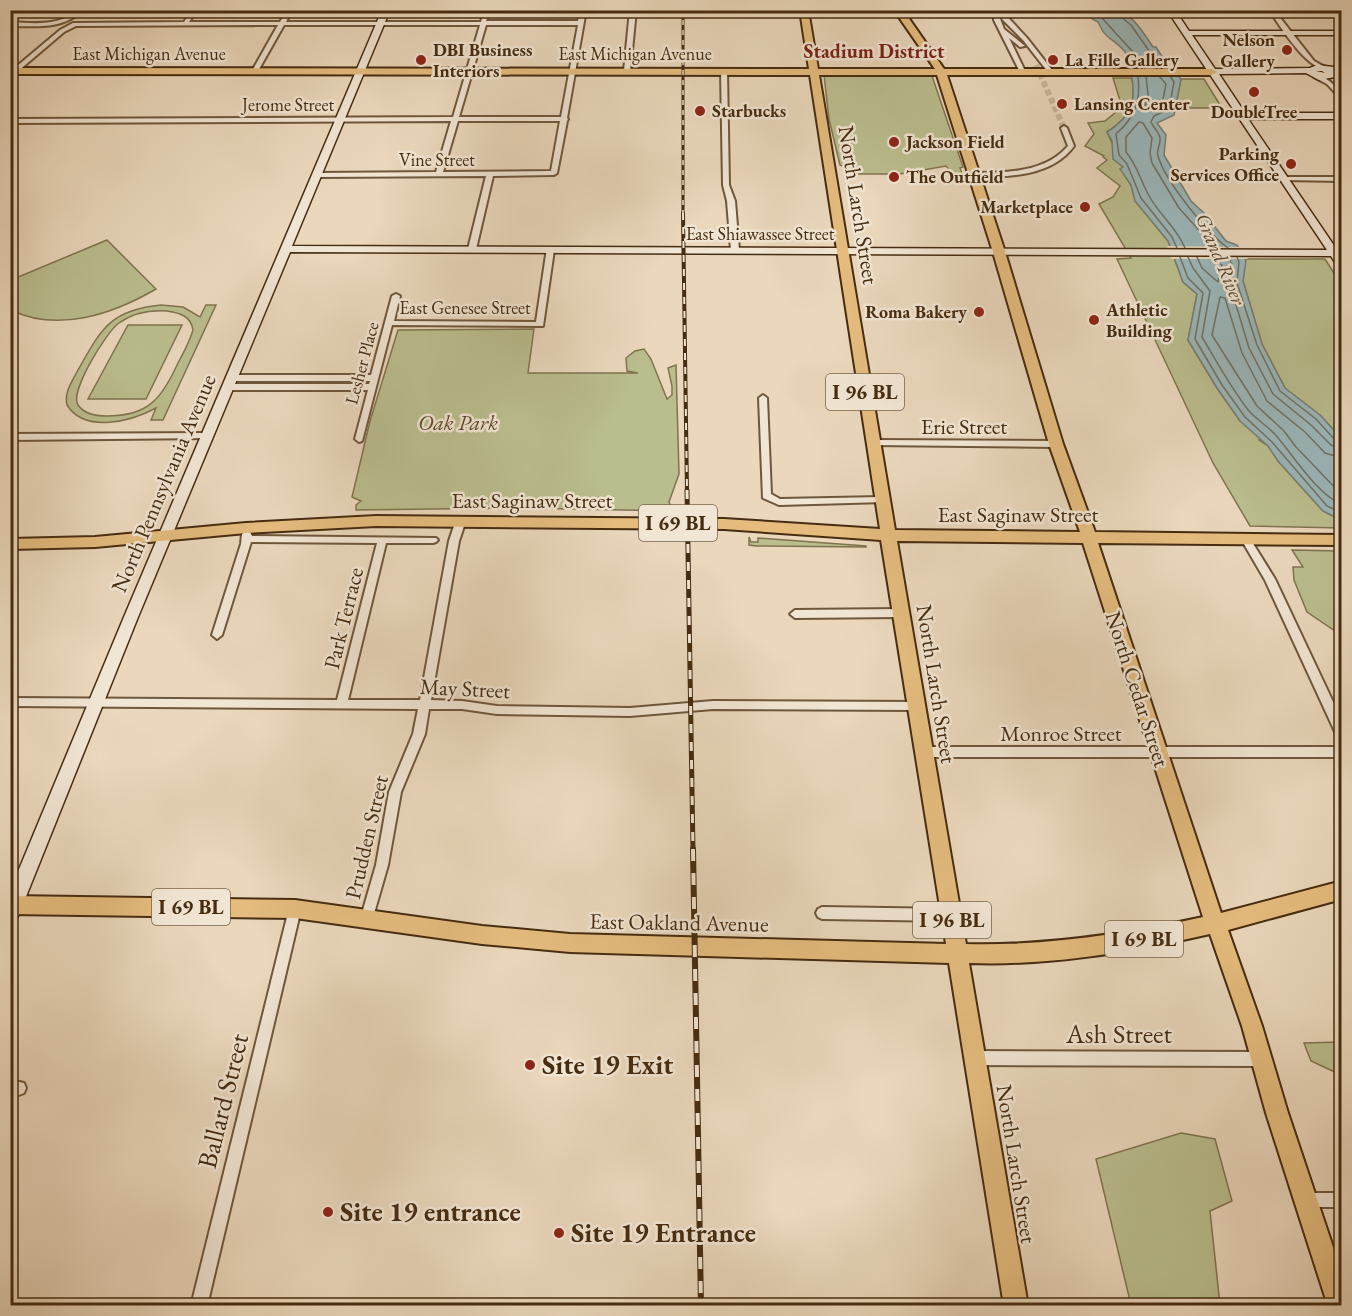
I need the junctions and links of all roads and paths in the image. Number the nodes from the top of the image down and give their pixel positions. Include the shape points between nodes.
1 (81, 10) edge
2 (195, 10) edge
3 (290, 10) edge
4 (387, 10) edge
5 (487, 10) edge
6 (583, 10) edge
7 (633, 10) edge
8 (804, 10) edge
9 (898, 10) edge
10 (996, 10) edge
11 (1171, 10) edge
12 (1271, 10) edge
13 (186, 23) junction
14 (283, 23) junction
15 (381, 23) junction
16 (483, 23) junction
17 (581, 23) junction
18 (10, 24) edge
19 (1010, 24) junction
20 (1004, 31) junction
21 (1186, 33) junction
22 (1289, 33) junction
23 (1341, 33) edge
24 (1022, 46) junction
25 (1036, 64) tunnel mouth
26 (627, 70) junction
27 (724, 70) junction
28 (813, 70) junction
29 (1313, 70) junction
30 (255, 71) junction
31 (361, 71) junction
32 (468, 71) junction
33 (573, 71) junction
34 (941, 71) junction
35 (1022, 71) junction
36 (1050, 71) junction
37 (1212, 72) junction
38 (1341, 72) edge
39 (12, 73) edge
40 (1328, 74) junction
41 (1341, 98) edge
42 (1242, 116) junction
43 (1341, 116) edge
44 (340, 120) junction
45 (455, 120) junction
46 (565, 120) junction
47 (10, 121) edge
48 (1064, 128) tunnel mouth
49 (317, 175) junction
50 (439, 175) junction
51 (490, 175) junction
52 (975, 175) junction
53 (1284, 179) junction
54 (1341, 179) edge
55 (286, 249) junction
56 (472, 249) junction
57 (550, 250) junction
58 (735, 250) junction
59 (842, 250) junction
60 (999, 252) junction
61 (1337, 253) edge
62 (1341, 266) edge
63 (396, 296) dead end
64 (390, 323) junction
65 (231, 382) junction
66 (374, 383) junction
67 (763, 398) dead end
68 (208, 436) junction
69 (10, 437) edge
70 (360, 438) dead end
71 (873, 443) junction
72 (1056, 444) junction
73 (882, 500) junction
74 (460, 522) junction
75 (247, 534) junction
76 (166, 535) junction
77 (888, 535) junction
78 (1089, 537) junction
79 (1246, 539) junction
80 (433, 540) dead end
81 (1338, 540) edge
82 (382, 541) junction
83 (10, 544) edge
84 (795, 614) dead end
85 (901, 614) junction
86 (217, 635) dead end
87 (10, 702) edge
88 (96, 702) junction
89 (341, 705) junction
90 (424, 706) junction
91 (917, 706) junction
92 (1341, 734) edge
93 (924, 752) junction
94 (1159, 752) junction
95 (1341, 752) edge
96 (1341, 890) edge
97 (12, 908) edge
98 (295, 909) junction
99 (822, 913) dead end
100 (951, 915) junction
101 (367, 917) junction
102 (1215, 923) junction
103 (957, 953) junction
104 (975, 1058) junction
105 (1262, 1059) junction
106 (1306, 1200) junction
107 (1341, 1200) edge
108 (199, 1305) edge
109 (1016, 1305) edge
110 (1340, 1305) edge

1 - 18 street via 70,20 56,24
2 - 13 street
3 - 14 street
4 - 15 main road, North Pennsylvania Avenue
5 - 16 street
6 - 17 street
7 - 26 street
8 - 28 main road, I 96 BL
9 - 34 main road, North Cedar Street
10 - 19 street
10 - 20 street
11 - 21 main road
12 - 22 street
13 - 14 street
13 - 39 street via 71,25
14 - 15 street
14 - 30 street
15 - 16 street
15 - 31 main road, North Pennsylvania Avenue
16 - 17 street
16 - 32 street
17 - 33 street
19 - 24 street
19 - 36 street
20 - 24 street
20 - 35 street
21 - 22 main road
21 - 37 main road
22 - 23 main road
22 - 29 street
24 - 25 street
26 - 27 main road, East Michigan Avenue
26 - 33 main road, East Michigan Avenue
27 - 28 main road, East Michigan Avenue
27 - 58 street via 725,173
28 - 34 main road, East Michigan Avenue
28 - 59 main road, North Larch Street / I 96 BL
29 - 37 main road, East Michigan Avenue
29 - 40 main road, East Michigan Avenue
29 - 40 street
30 - 31 main road, East Michigan Avenue
30 - 39 main road, East Michigan Avenue
31 - 32 main road, East Michigan Avenue
31 - 44 main road, North Pennsylvania Avenue
32 - 33 main road, East Michigan Avenue
32 - 45 street
33 - 46 street
34 - 35 main road, East Michigan Avenue
34 - 52 main road, North Cedar Street
35 - 36 main road, East Michigan Avenue
36 - 37 main road, East Michigan Avenue
37 - 42 main road
38 - 40 main road, East Michigan Avenue
40 - 41 street
42 - 43 main road
42 - 53 main road
44 - 45 street, Jerome Street
44 - 47 street, Jerome Street
44 - 49 main road, North Pennsylvania Avenue
45 - 46 street, Jerome Street
45 - 50 street
46 - 51 street, Vine Street via 556,171 547,175
48 - 52 street via 1071,146 1068,153 1056,160 1024,171
49 - 50 street, Vine Street
49 - 55 main road, North Pennsylvania Avenue
50 - 51 street, Vine Street
51 - 56 street
52 - 60 main road, North Cedar Street
53 - 54 street
53 - 61 main road
55 - 56 main road, East Shiawassee Street
55 - 65 main road, North Pennsylvania Avenue
56 - 57 main road, East Shiawassee Street
57 - 58 main road, East Shiawassee Street
57 - 64 street, East Genesee Street via 540,324
58 - 59 main road, East Shiawassee Street
59 - 60 main road, East Shiawassee Street
59 - 71 main road, North Larch Street / I 96 BL
60 - 61 main road, East Shiawassee Street
60 - 72 main road, North Cedar Street
61 - 62 main road
63 - 64 street, Lesher Place
64 - 66 street, Lesher Place
65 - 66 street
65 - 68 main road, North Pennsylvania Avenue
66 - 70 street, Lesher Place
67 - 73 street via 766,496 770,500
68 - 69 street
68 - 76 main road, North Pennsylvania Avenue
71 - 72 street, Erie Street
71 - 73 main road, North Larch Street / I 96 BL
72 - 78 main road, North Cedar Street
73 - 77 main road, North Larch Street / I 96 BL
74 - 75 main road, East Saginaw Street / I 69 BL via 376,521
74 - 77 main road, East Saginaw Street / I 69 BL via 724,524
74 - 90 street, Prudden Street
75 - 76 main road, East Saginaw Street / I 69 BL
75 - 82 street
75 - 86 street
76 - 83 main road, East Saginaw Street / I 69 BL
76 - 88 main road, North Pennsylvania Avenue
77 - 78 main road, East Saginaw Street / I 69 BL
77 - 85 main road, North Larch Street / I 96 BL
78 - 79 main road, East Saginaw Street / I 69 BL
78 - 94 main road, North Cedar Street
79 - 81 main road, East Saginaw Street / I 69 BL
79 - 92 street via 1270,579
80 - 82 street
82 - 89 street, Park Terrace
84 - 85 street
85 - 91 main road, North Larch Street / I 96 BL
87 - 88 street, May Street
88 - 89 street, May Street
88 - 97 main road, North Pennsylvania Avenue
89 - 90 street, May Street
90 - 91 street, May Street via 630,712 713,705
90 - 101 street, Prudden Street via 419,734 395,792 382,866
91 - 93 main road, North Larch Street / I 96 BL
93 - 94 street, Monroe Street
93 - 100 main road, North Larch Street / I 96 BL
94 - 95 street, Monroe Street
94 - 102 main road, North Cedar Street
96 - 102 main road, East Oakland Avenue / I 69 BL
97 - 98 main road, East Oakland Avenue / I 69 BL
98 - 101 main road, East Oakland Avenue / I 69 BL
98 - 108 street, Ballard Street
99 - 100 street
100 - 103 main road, North Larch Street / I 96 BL
101 - 103 main road, East Oakland Avenue / I 69 BL via 482,935 570,943
102 - 103 main road, East Oakland Avenue / I 69 BL via 1096,947 1011,955
102 - 105 main road, North Cedar Street
103 - 104 main road, North Larch Street / I 96 BL
104 - 105 street, Ash Street
104 - 109 main road, North Larch Street / I 96 BL
105 - 106 main road, North Cedar Street
106 - 107 street
106 - 110 main road, North Cedar Street

